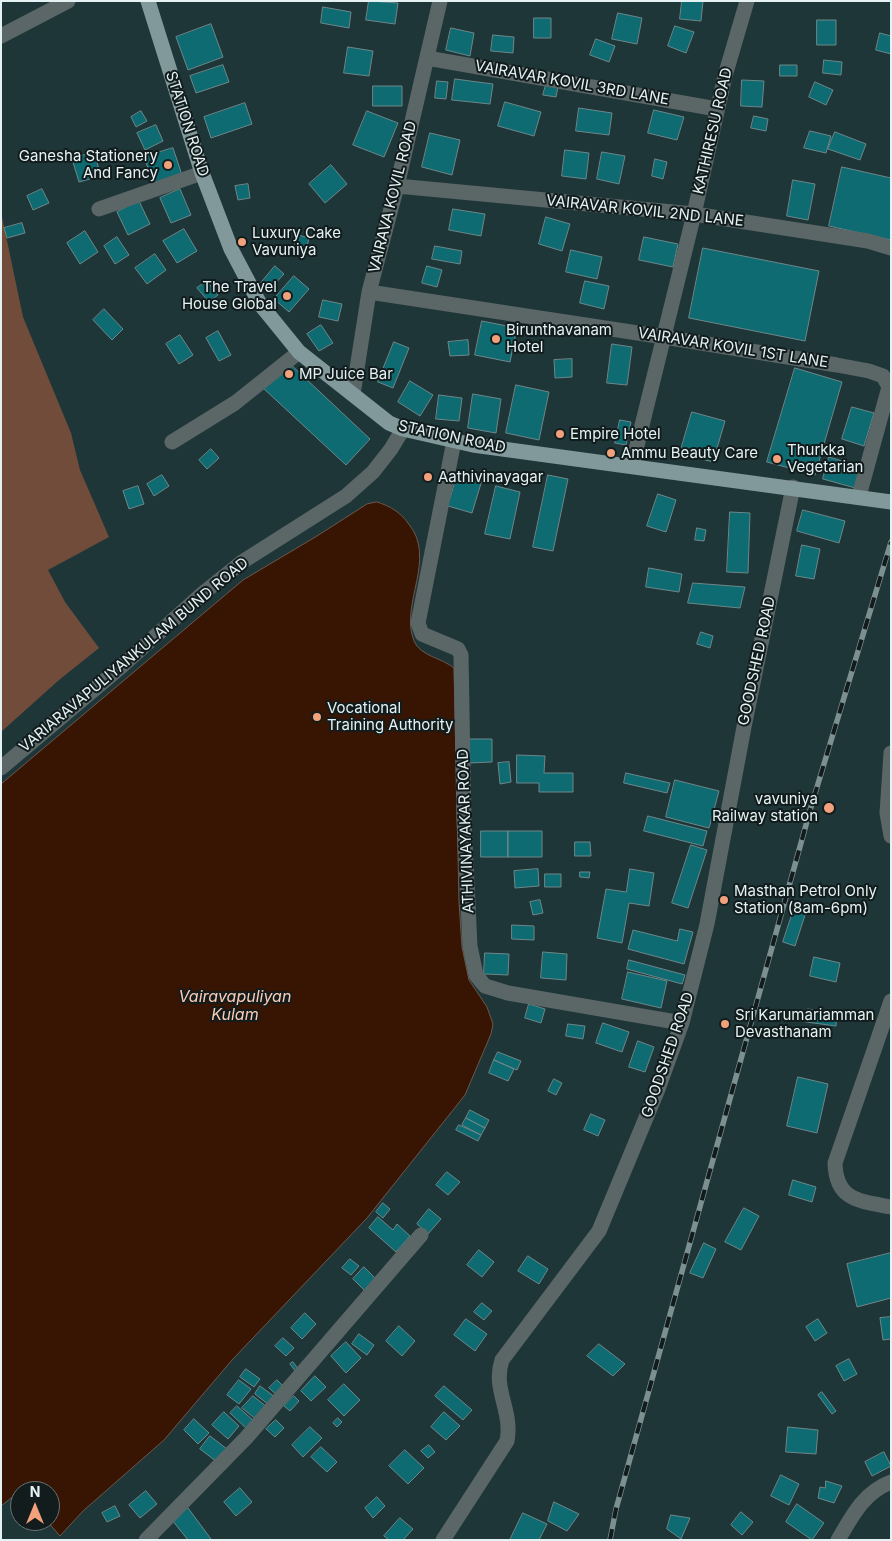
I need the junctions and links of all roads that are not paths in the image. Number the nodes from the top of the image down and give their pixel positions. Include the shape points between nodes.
1 (68, 1) edge
2 (148, 1) edge
3 (440, 1) edge
4 (747, 1) edge
5 (1, 36) edge
6 (427, 58) junction
7 (717, 109) junction
8 (202, 173) junction
9 (397, 186) junction
10 (99, 210) dead end
11 (694, 214) junction
12 (891, 248) edge
13 (369, 292) junction
14 (664, 337) junction
15 (299, 352) junction
16 (890, 383) edge
17 (354, 394) junction
18 (403, 429) junction
19 (454, 440) junction
20 (172, 442) dead end
21 (632, 466) junction
22 (793, 488) junction
23 (859, 496) junction
24 (891, 502) edge
25 (891, 753) edge
26 (1, 768) edge
27 (891, 836) edge
28 (891, 1001) edge
29 (682, 1023) junction
30 (891, 1207) edge
31 (422, 1235) dead end
32 (891, 1482) edge
33 (146, 1540) edge
34 (443, 1540) edge
35 (838, 1540) edge

1 - 5 street
2 - 8 main road, STATION ROAD
3 - 6 street, VAIRAVA KOVIL ROAD
4 - 7 street, KATHIRESU ROAD
6 - 7 street, VAIRAVAR KOVIL 3RD LANE
6 - 9 street, VAIRAVA KOVIL ROAD
7 - 11 street, KATHIRESU ROAD
8 - 10 street
8 - 15 main road, STATION ROAD via 231,249 260,304
9 - 11 street, VAIRAVAR KOVIL 2ND LANE
9 - 13 street, VAIRAVA KOVIL ROAD
11 - 12 street, VAIRAVAR KOVIL 2ND LANE via 868,241
11 - 14 street, KATHIRESU ROAD
13 - 14 street, VAIRAVAR KOVIL 1ST LANE
13 - 17 street, VAIRAVA KOVIL ROAD
14 - 16 street, VAIRAVAR KOVIL 1ST LANE via 869,371 883,376
14 - 21 street, KATHIRESU ROAD
15 - 17 main road, STATION ROAD
15 - 20 street via 235,403
16 - 23 street, VAIRAVAR KOVIL 1ST LANE
17 - 18 main road, STATION ROAD via 389,423
18 - 19 main road, STATION ROAD
18 - 26 street, VARIARAVAPULIYANKULAM BUND ROAD via 373,472 346,496 229,573
19 - 21 main road, STATION ROAD
19 - 29 street, ATHIVINAYAKAR ROAD via 418,623 422,634 458,649 461,655 464,821 470,946 476,975 492,989
21 - 22 main road, STATION ROAD
22 - 23 main road, STATION ROAD
22 - 29 street, GOODSHED ROAD via 708,924
23 - 24 main road, STATION ROAD
25 - 27 street via 887,813
28 - 30 street via 835,1163 835,1177 842,1191 851,1198
29 - 34 street, GOODSHED ROAD via 599,1232 502,1360 497,1380 509,1428 507,1441
31 - 33 street via 246,1438
32 - 35 street via 868,1495

